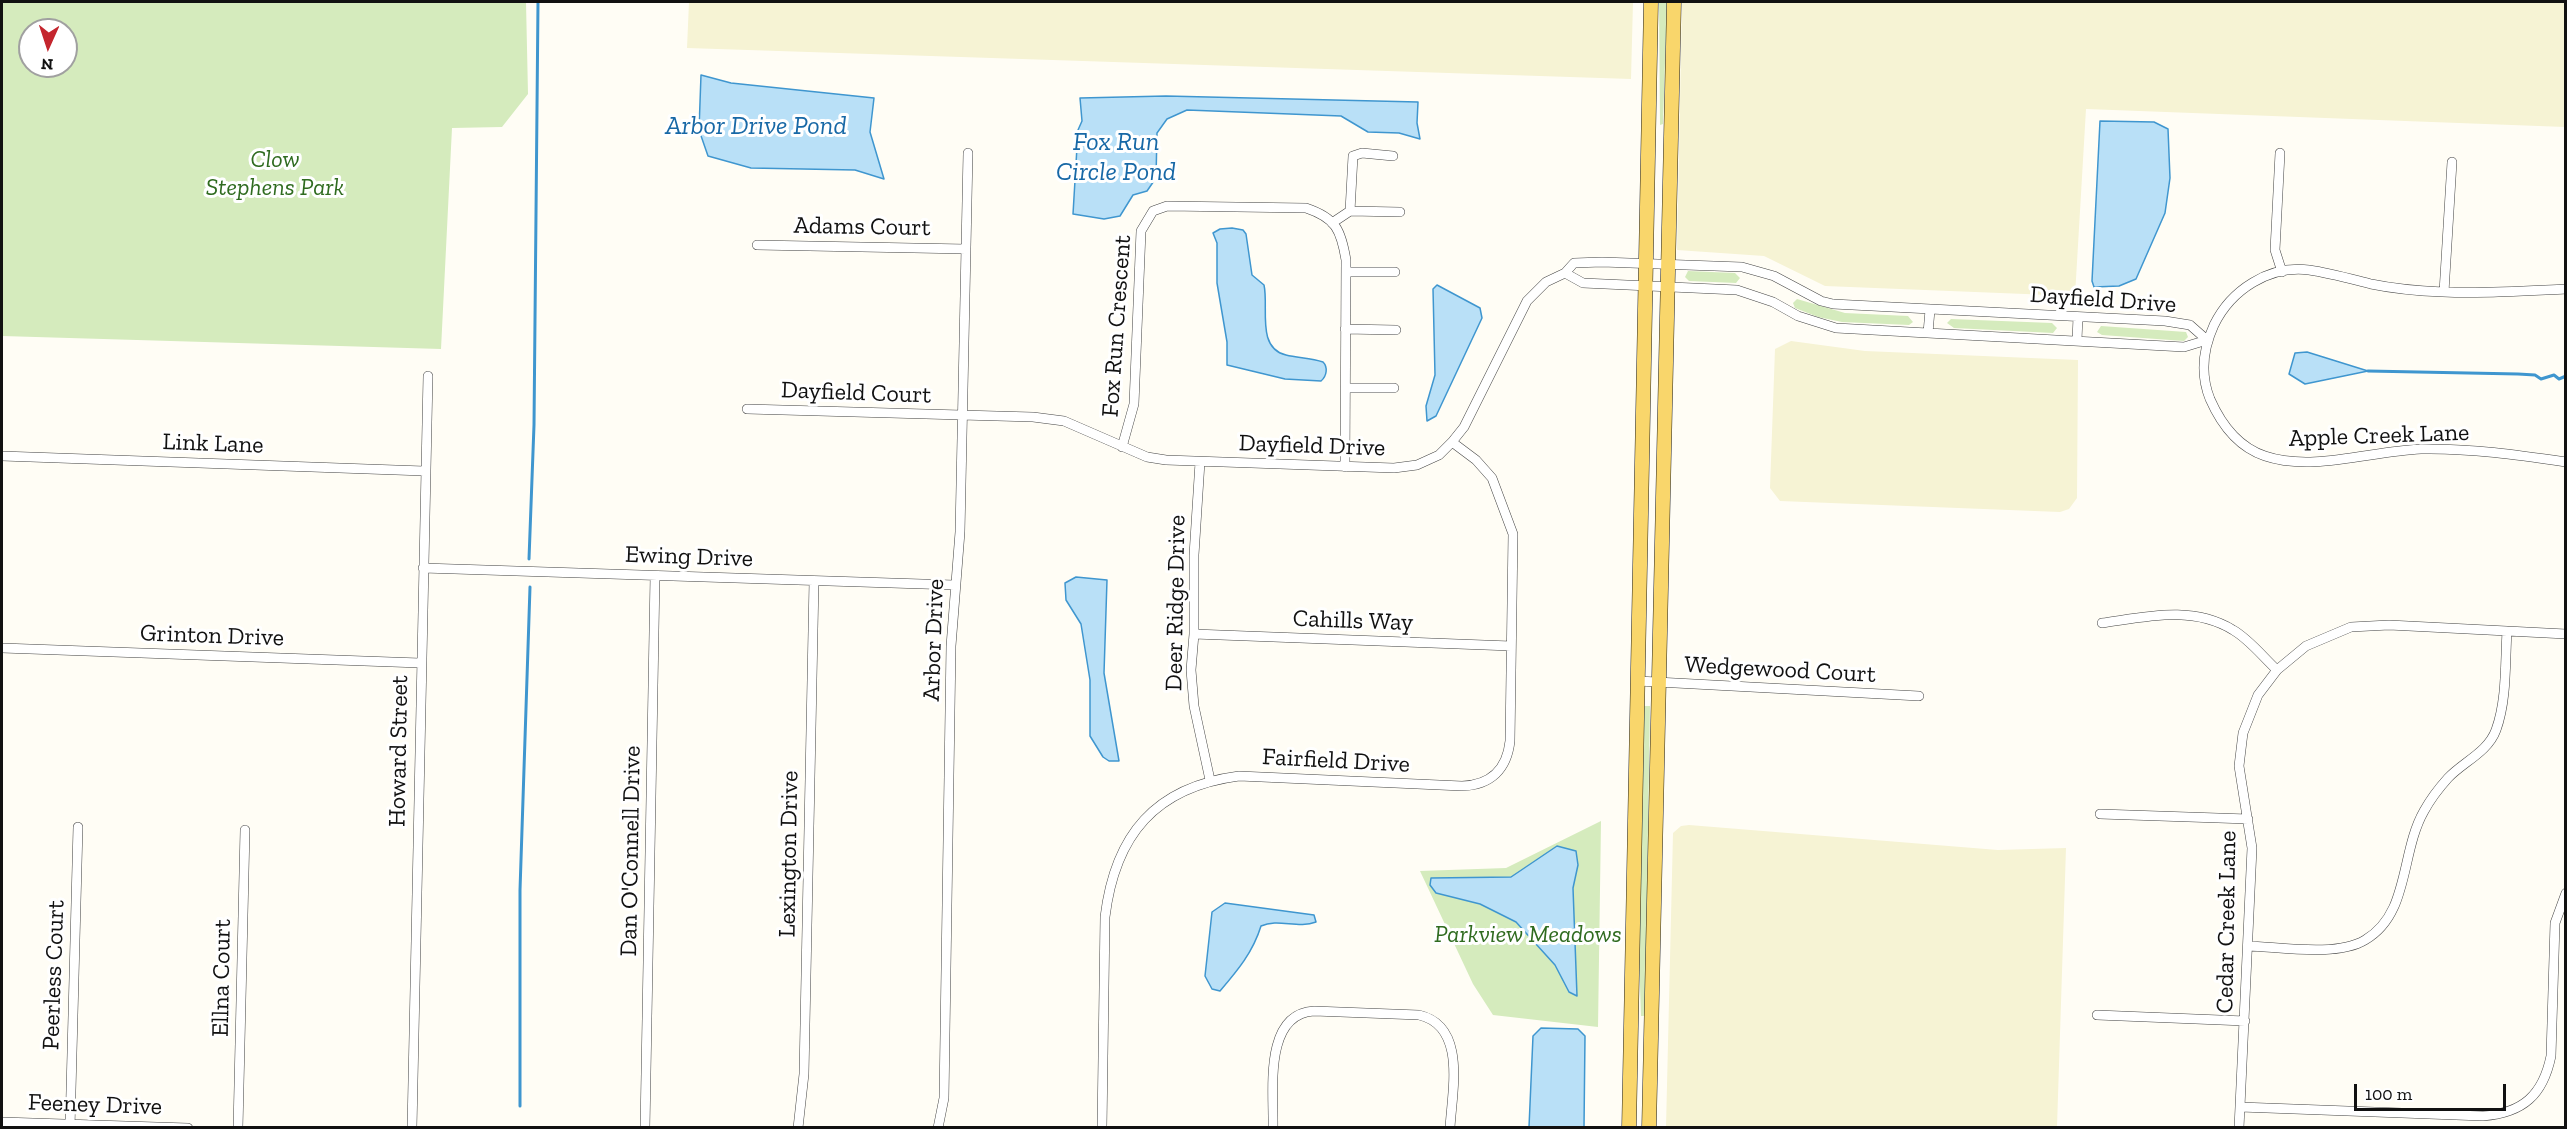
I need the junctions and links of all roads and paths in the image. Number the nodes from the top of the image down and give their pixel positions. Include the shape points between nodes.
1 (1651, 2) edge
2 (1674, 2) edge
3 (968, 153) dead end
4 (2280, 153) dead end
5 (1393, 156) dead end
6 (2452, 162) dead end
7 (1350, 211) junction
8 (1400, 212) dead end
9 (1332, 223) junction
10 (757, 245) dead end
11 (966, 249) junction
12 (1647, 263) junction
13 (1667, 263) junction
14 (1346, 272) junction
15 (1395, 272) dead end
16 (2282, 272) junction
17 (1565, 273) junction
18 (1647, 285) junction
19 (1666, 287) junction
20 (2565, 289) edge
21 (2444, 292) junction
22 (1930, 310) junction
23 (2078, 316) junction
24 (1345, 329) junction
25 (1396, 330) dead end
26 (1928, 333) junction
27 (2077, 340) junction
28 (2207, 340) junction
29 (428, 376) dead end
30 (1346, 388) junction
31 (1394, 388) dead end
32 (747, 410) dead end
33 (963, 416) junction
34 (1452, 442) junction
35 (1122, 447) junction
36 (2, 456) edge
37 (1200, 462) junction
38 (2565, 462) edge
39 (1345, 466) junction
40 (424, 471) junction
41 (423, 568) junction
42 (655, 576) junction
43 (814, 581) junction
44 (954, 585) junction
45 (2102, 623) dead end
46 (2507, 631) junction
47 (1194, 634) junction
48 (2565, 634) edge
49 (1511, 646) junction
50 (2, 648) edge
51 (420, 663) junction
52 (2277, 670) junction
53 (1638, 681) junction
54 (1658, 682) junction
55 (1919, 696) dead end
56 (1210, 780) junction
57 (2100, 814) dead end
58 (2248, 819) junction
59 (78, 827) dead end
60 (244, 830) dead end
61 (2565, 893) edge
62 (2248, 946) junction
63 (2097, 1015) dead end
64 (2245, 1021) junction
65 (2240, 1107) junction
66 (2, 1122) edge
67 (70, 1126) edge
68 (188, 1128) edge
69 (238, 1128) edge
70 (412, 1128) edge
71 (645, 1128) edge
72 (798, 1128) edge
73 (938, 1128) edge
74 (1102, 1128) edge
75 (1273, 1128) edge
76 (1450, 1128) edge
77 (1629, 1128) edge
78 (1649, 1128) edge
79 (2239, 1128) edge

1 - 12 main road
2 - 13 main road
3 - 11 street, Arbor Drive
4 - 16 street via 2275,250
5 - 7 street via 1353,156
6 - 21 street
7 - 8 street
7 - 9 street
9 - 14 street via 1342,234
9 - 35 street, Fox Run Crescent via 1325,214 1306,208 1167,206 1153,211 1141,231 1134,404
10 - 11 street, Adams Court
11 - 33 street, Arbor Drive
12 - 13 street, Dayfield Drive
12 - 17 street, Dayfield Drive via 1574,264
12 - 18 main road
13 - 19 main road
13 - 22 street, Dayfield Drive via 1742,267 1774,276 1833,304
14 - 15 street
14 - 24 street
16 - 21 street via 2307,270 2373,284
16 - 28 street via 2238,291 2221,311
17 - 18 street, Dayfield Drive via 1583,283
17 - 34 street, Dayfield Drive via 1546,282 1527,301 1464,427
18 - 19 street, Dayfield Drive
18 - 53 main road
19 - 26 street, Dayfield Drive via 1746,292 1836,328
19 - 54 main road
20 - 21 street
22 - 23 street, Dayfield Drive
22 - 26 street
23 - 27 street
23 - 28 street, Dayfield Drive via 2190,325
24 - 25 street
24 - 30 street
26 - 27 street, Dayfield Drive
27 - 28 street, Dayfield Drive via 2184,347
28 - 38 street, Apple Creek Lane via 2203,362 2207,391 2220,421 2239,441 2262,456 2313,463 2422,449 2471,450
29 - 40 street, Howard Street
30 - 31 street
30 - 39 street
32 - 33 street, Dayfield Court
33 - 35 street, Dayfield Drive via 1064,421
33 - 44 street, Arbor Drive via 960,532
34 - 39 street, Dayfield Drive via 1417,465
34 - 49 street, Fairfield Drive via 1492,478 1510,525 1514,546
35 - 37 street, Dayfield Drive via 1147,457
36 - 40 street, Link Lane
37 - 39 street, Dayfield Drive
37 - 47 street, Deer Ridge Drive
40 - 41 street, Howard Street
41 - 42 street, Ewing Drive
41 - 51 street, Howard Street
42 - 43 street, Ewing Drive
42 - 71 street, Dan O'Connell Drive
43 - 44 street, Ewing Drive
43 - 72 street, Lexington Drive via 804,1074
44 - 73 street, Arbor Drive via 944,1098
45 - 52 street via 2172,613 2216,621 2235,631
46 - 48 street, Cedar Creek Lane
46 - 52 street, Cedar Creek Lane via 2352,627 2306,646
46 - 62 street via 2502,711 2495,733 2482,750 2448,778 2422,813 2404,865 2397,903 2387,921 2366,940 2347,948
47 - 49 street, Cahills Way
47 - 56 street, Deer Ridge Drive via 1194,706
49 - 56 street, Fairfield Drive via 1509,752 1503,766 1490,779 1462,786 1239,776
50 - 51 street, Grinton Drive
51 - 70 street, Howard Street
52 - 58 street, Cedar Creek Lane via 2258,695 2243,734 2240,781
53 - 54 street, Wedgewood Court
53 - 77 main road
54 - 55 street, Wedgewood Court
54 - 78 main road
56 - 74 street, Fairfield Drive via 1162,802 1142,822 1122,851 1109,883 1105,917
57 - 58 street
58 - 62 street, Cedar Creek Lane via 2252,848
59 - 67 street, Peerless Court
60 - 69 street, Ellna Court
61 - 65 street via 2555,923 2552,1056 2534,1098 2507,1113 2483,1116
62 - 64 street, Cedar Creek Lane
63 - 64 street
64 - 65 street, Cedar Creek Lane
65 - 79 street, Cedar Creek Lane
66 - 67 street, Feeney Drive
67 - 68 street, Feeney Drive
75 - 76 street via 1277,1038 1291,1019 1314,1011 1419,1015 1440,1025 1453,1054

